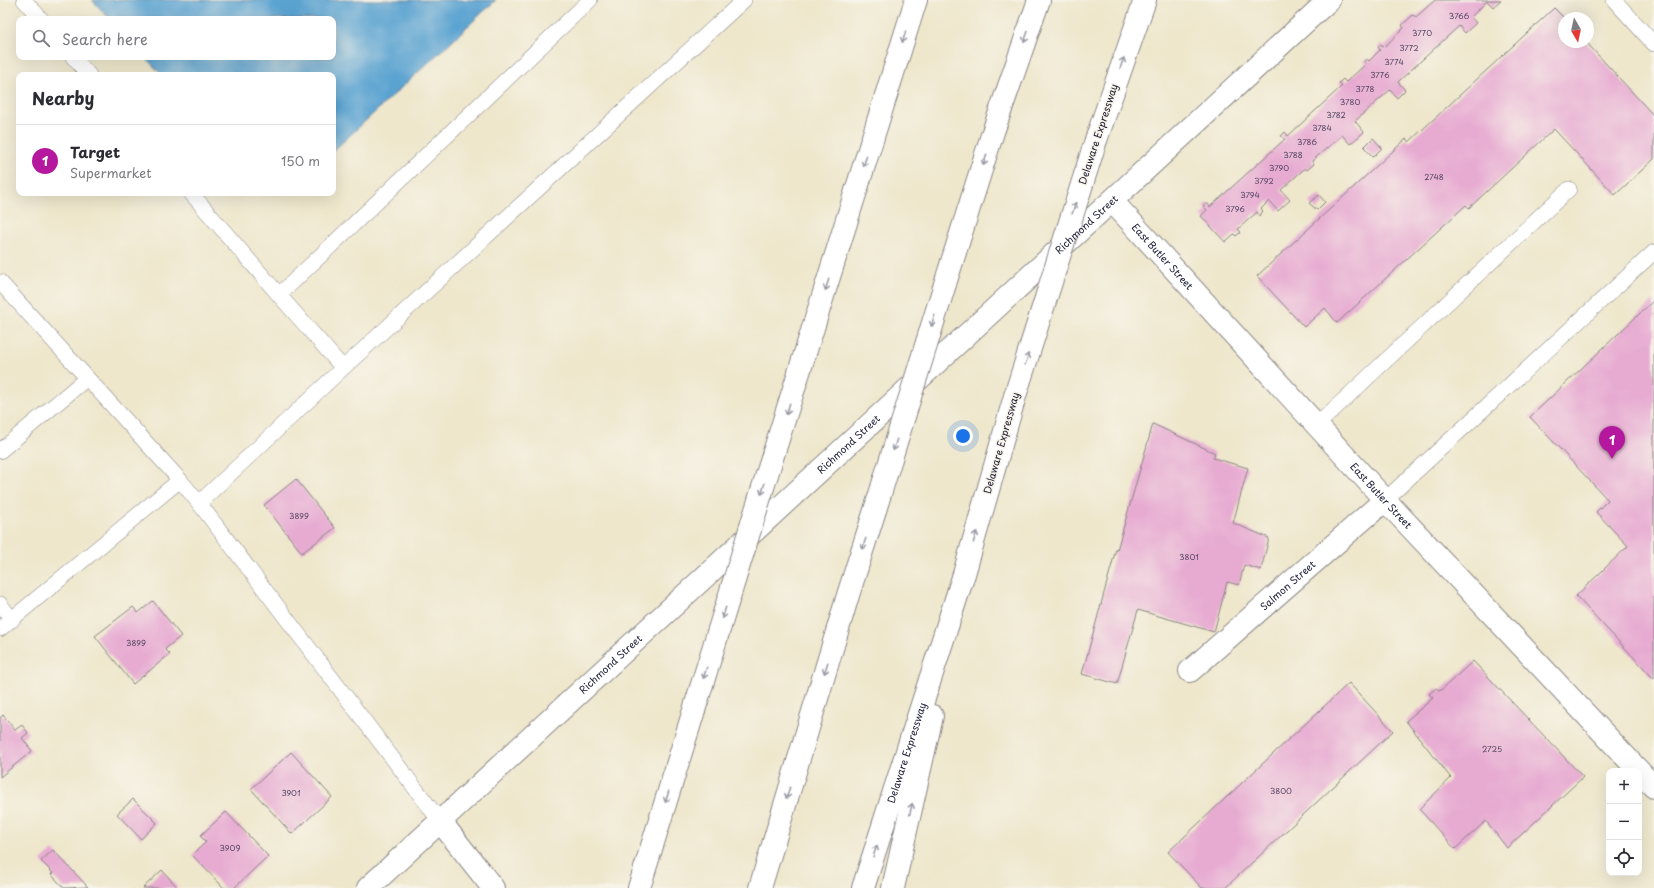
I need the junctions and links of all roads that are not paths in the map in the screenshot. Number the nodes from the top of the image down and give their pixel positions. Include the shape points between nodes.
1 (24, 0) edge
2 (590, 0) edge
3 (744, 0) edge
4 (916, 0) edge
5 (1039, 0) edge
6 (1145, 0) edge
7 (1329, 0) edge
8 (1614, 0) edge
9 (38, 16) edge
10 (1654, 44) edge
11 (76, 60) edge
12 (86, 72) edge
13 (1569, 189) dead end
14 (194, 196) edge
15 (1112, 201) junction
16 (1654, 252) edge
17 (0, 282) edge
18 (279, 295) junction
19 (343, 368) junction
20 (88, 378) junction
21 (1317, 425) junction
22 (0, 451) edge
23 (180, 480) junction
24 (1385, 500) junction
25 (199, 503) junction
26 (964, 574) junction
27 (0, 604) edge
28 (12, 620) junction
29 (0, 629) edge
30 (1190, 671) dead end
31 (1654, 787) edge
32 (440, 821) junction
33 (368, 888) edge
34 (494, 888) edge
35 (639, 888) edge
36 (760, 888) edge
37 (864, 888) edge
38 (893, 888) edge

1 - 9 lane
2 - 18 lane
3 - 19 lane
4 -> 35 main road, bridge
5 -> 36 main road, bridge via 945,284
26 -> 6 main road, Delaware Expressway, bridge via 1015,396 1096,140
7 - 15 main road, Richmond Street
8 - 10 lane
11 - 12 lane
13 - 21 lane
14 - 18 lane
15 - 21 main road, East Butler Street
15 - 32 main road, Richmond Street
16 - 24 lane
17 - 20 lane
18 - 19 lane
19 - 25 lane
20 - 22 lane
20 - 23 lane
21 - 24 main road, East Butler Street
23 - 25 lane
23 - 28 lane
24 - 30 main road, Salmon Street
24 - 31 main road, East Butler Street
25 - 32 lane
37 -> 26 main road, Delaware Expressway
38 -> 26 main road
27 - 28 lane
28 - 29 lane
32 - 33 main road, Richmond Street
32 - 34 main road

